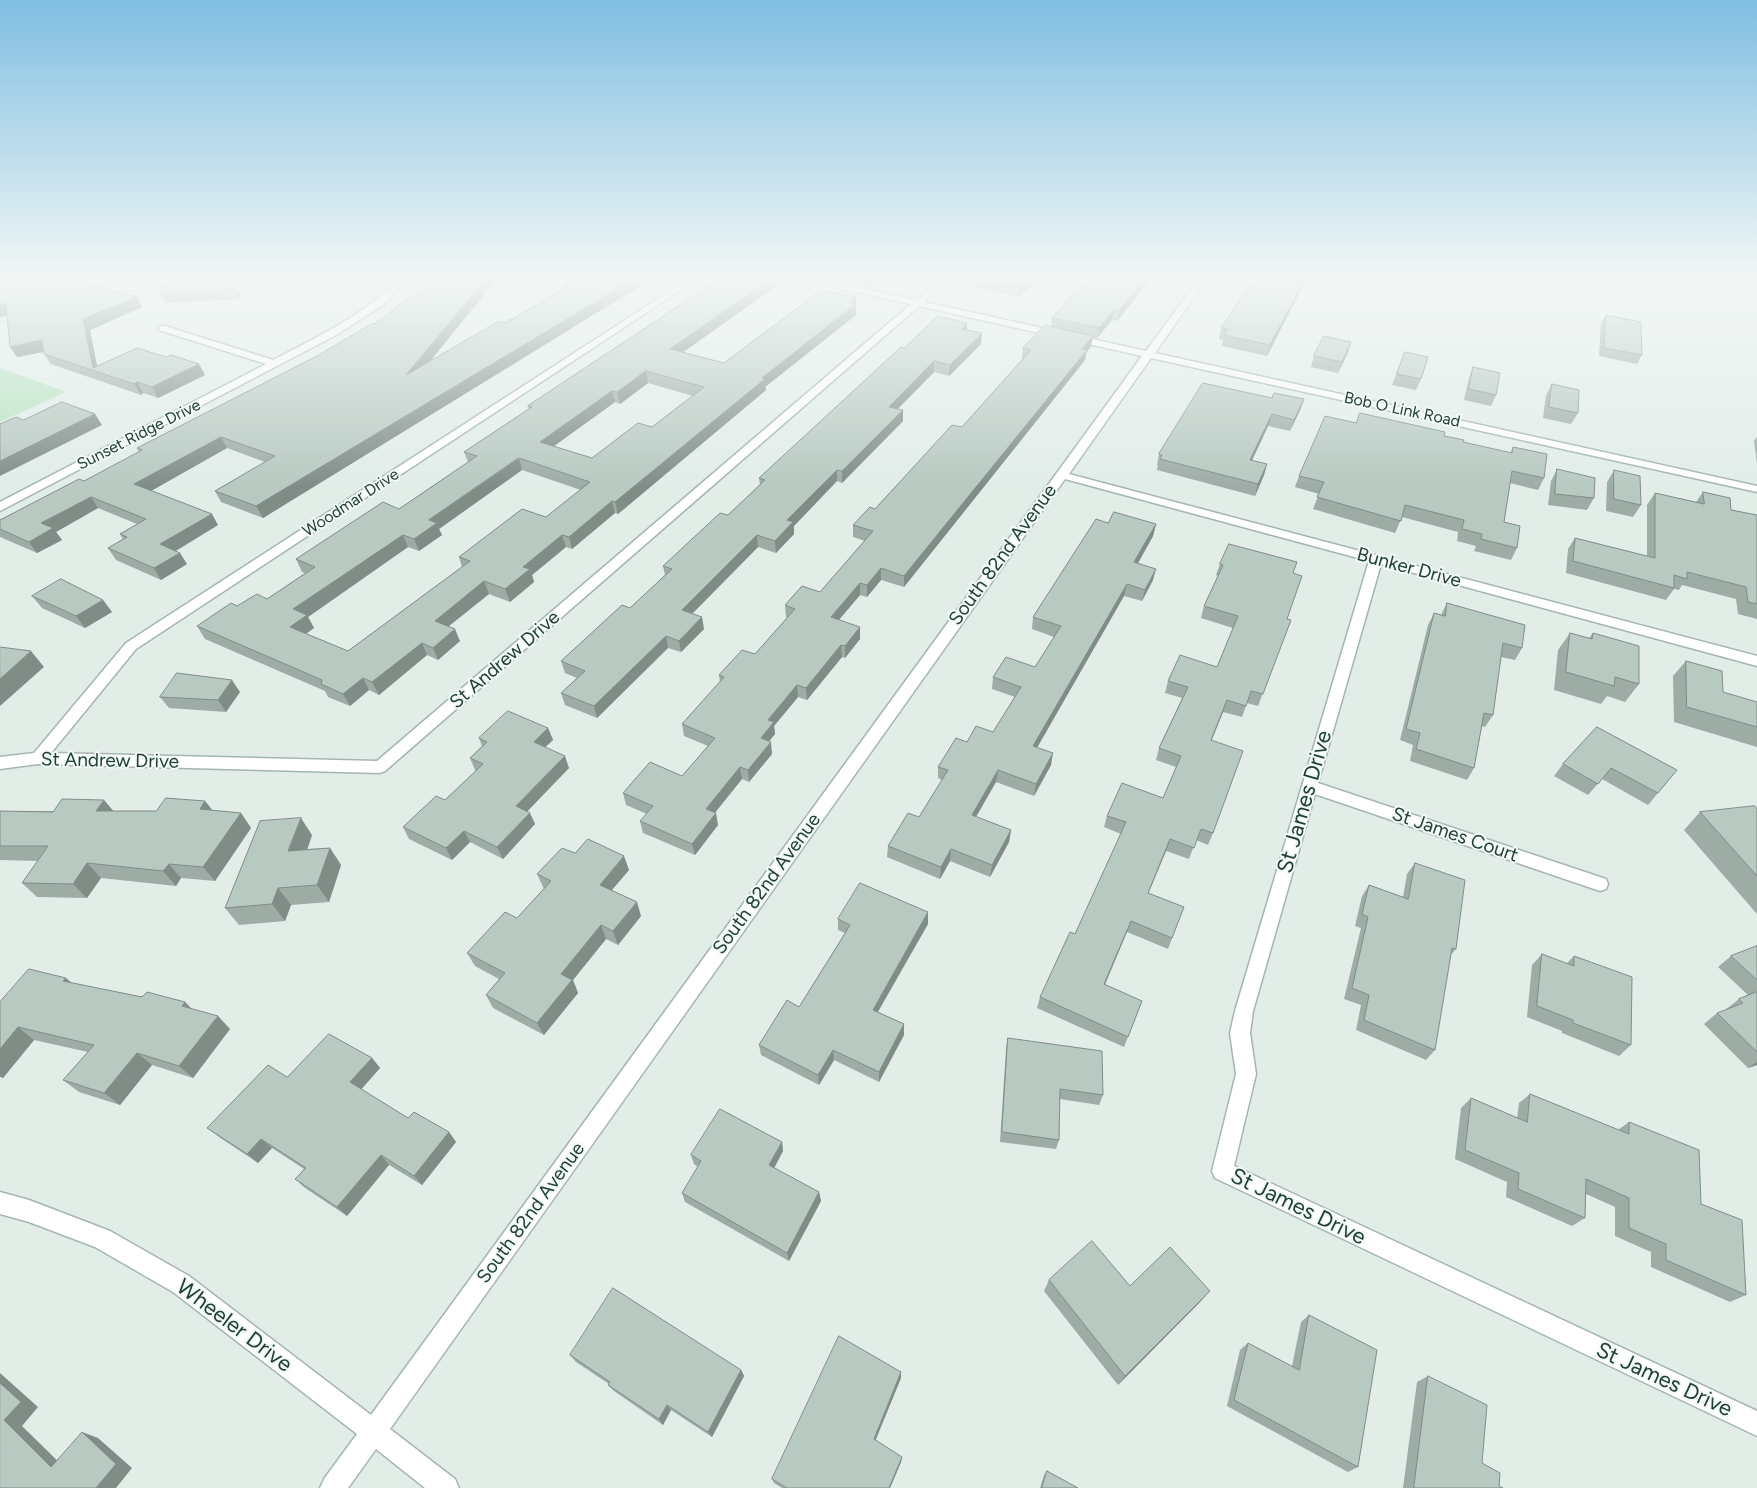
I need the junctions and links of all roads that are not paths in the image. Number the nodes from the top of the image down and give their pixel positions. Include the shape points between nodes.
1 (229, 349) edge
2 (302, 349) edge
3 (586, 349) edge
4 (863, 349) edge
5 (1127, 349) edge
6 (1151, 349) edge
7 (1148, 354) junction
8 (275, 364) junction
9 (1061, 475) junction
10 (1757, 489) edge
11 (0, 507) edge
12 (1376, 559) junction
13 (1757, 660) edge
14 (38, 758) junction
15 (0, 762) edge
16 (1310, 786) junction
17 (1600, 884) dead end
18 (0, 1203) edge
19 (1757, 1424) edge
20 (372, 1433) junction
21 (333, 1488) edge
22 (446, 1488) edge

1 - 8 street
2 - 8 street, Sunset Ridge Drive
3 - 14 street, Woodmar Drive via 132,646
4 - 14 street, St Andrew Drive via 380,767
5 - 7 street, Bob O Link Road
6 - 7 street, South 82nd Avenue
7 - 9 street, South 82nd Avenue
7 - 10 street, Bob O Link Road
8 - 11 street, Sunset Ridge Drive
9 - 12 street, Bunker Drive
9 - 20 street, South 82nd Avenue
12 - 13 street, Bunker Drive
12 - 16 street, St James Drive
14 - 15 street, St Andrew Drive
16 - 17 street, St James Court
16 - 19 street, St James Drive via 1244,1011 1240,1033 1246,1074 1222,1171
18 - 20 street, Wheeler Drive via 102,1239 181,1284
20 - 21 street, South 82nd Avenue
20 - 22 street, Wheeler Drive

